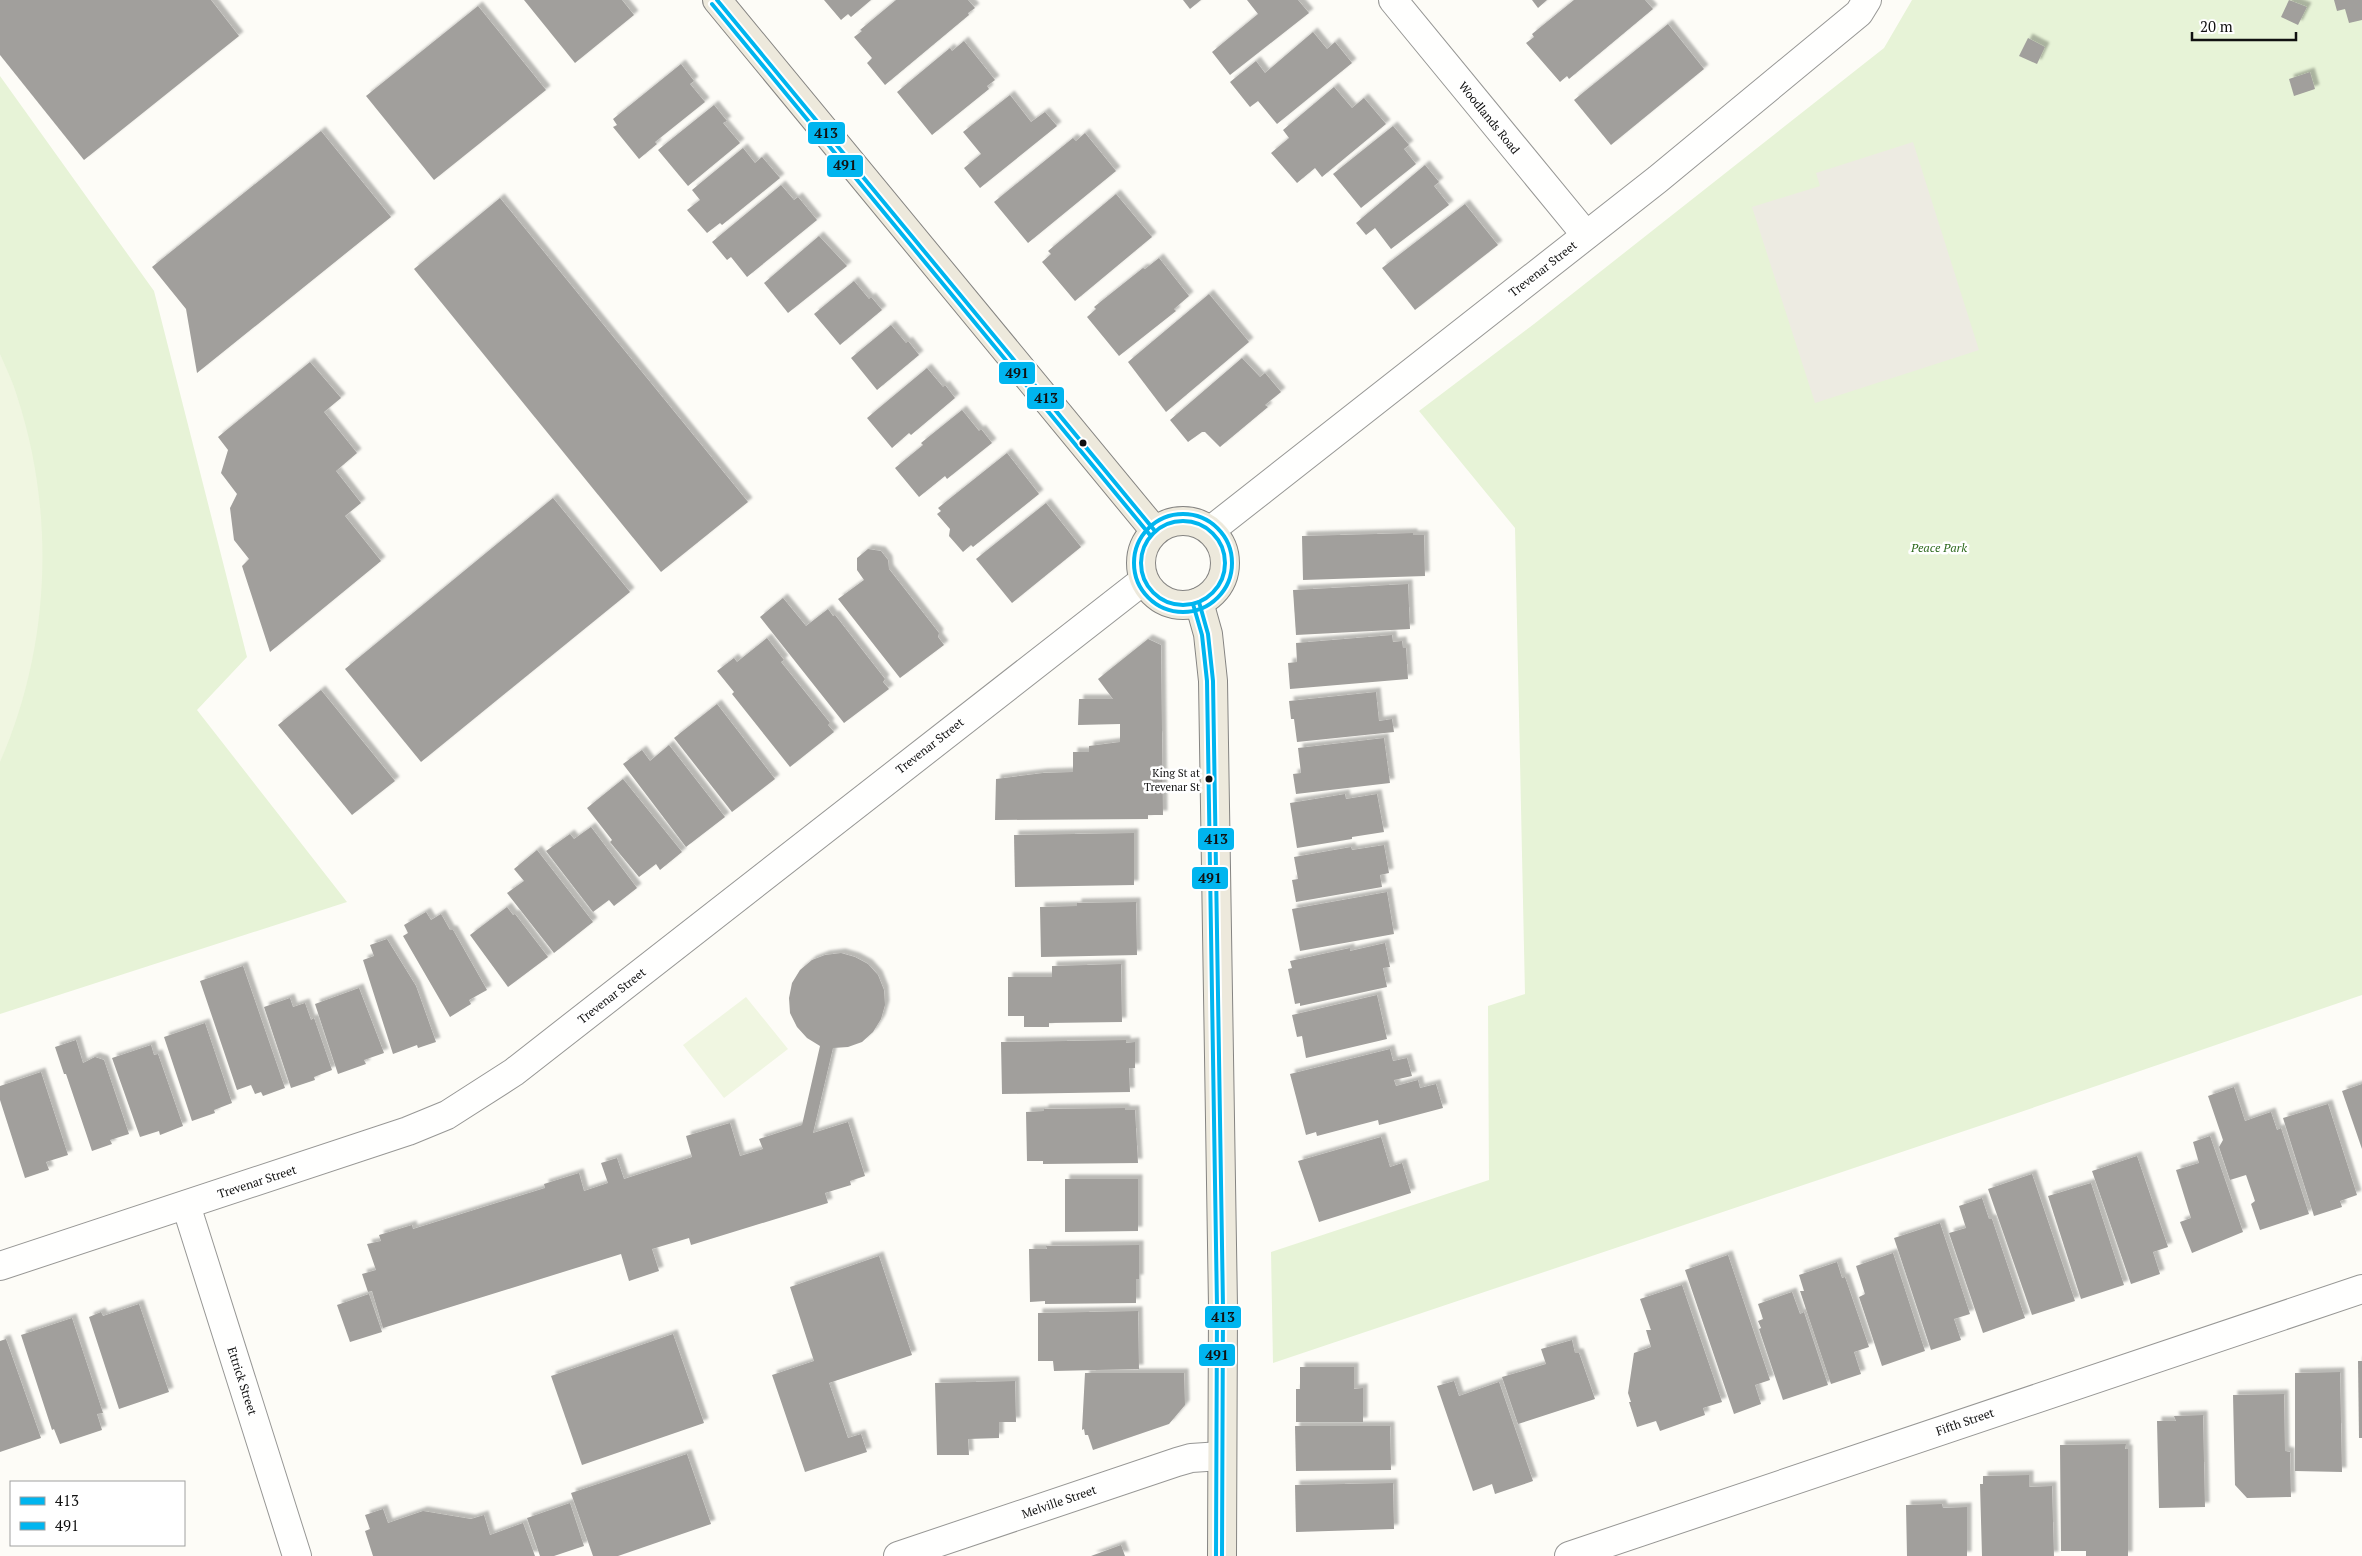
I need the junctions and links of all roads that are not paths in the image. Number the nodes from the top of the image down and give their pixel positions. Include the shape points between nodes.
1 (717, 0) edge
2 (1393, 0) edge
3 (1867, 0) edge
4 (1586, 235) junction
5 (1211, 530) junction
6 (1155, 531) junction
7 (1144, 580) junction
8 (1199, 602) junction
9 (186, 1206) junction
10 (0, 1266) edge
11 (2362, 1289) edge
12 (1221, 1456) junction
13 (297, 1556) edge
14 (898, 1556) edge
15 (1222, 1556) edge
16 (1569, 1556) edge

1 - 6 main road
2 - 4 street, Woodlands Road
3 - 4 street, Trevenar Street via 1859,13
4 - 5 street, Trevenar Street
5 - 6 main road via 1201,524 1177,520
5 - 8 main road via 1225,555 1225,569 1220,583
6 - 7 main road via 1141,554
7 - 8 main road via 1161,600 1186,605
7 - 9 street, Trevenar Street via 483,1094 447,1115 408,1131
8 - 12 main road via 1208,634 1213,681 1224,1307
9 - 10 street, Trevenar Street
9 - 13 street, Ettrick Street
11 - 16 street, Fifth Street
12 - 14 street, Melville Street via 1177,1462
12 - 15 main road

